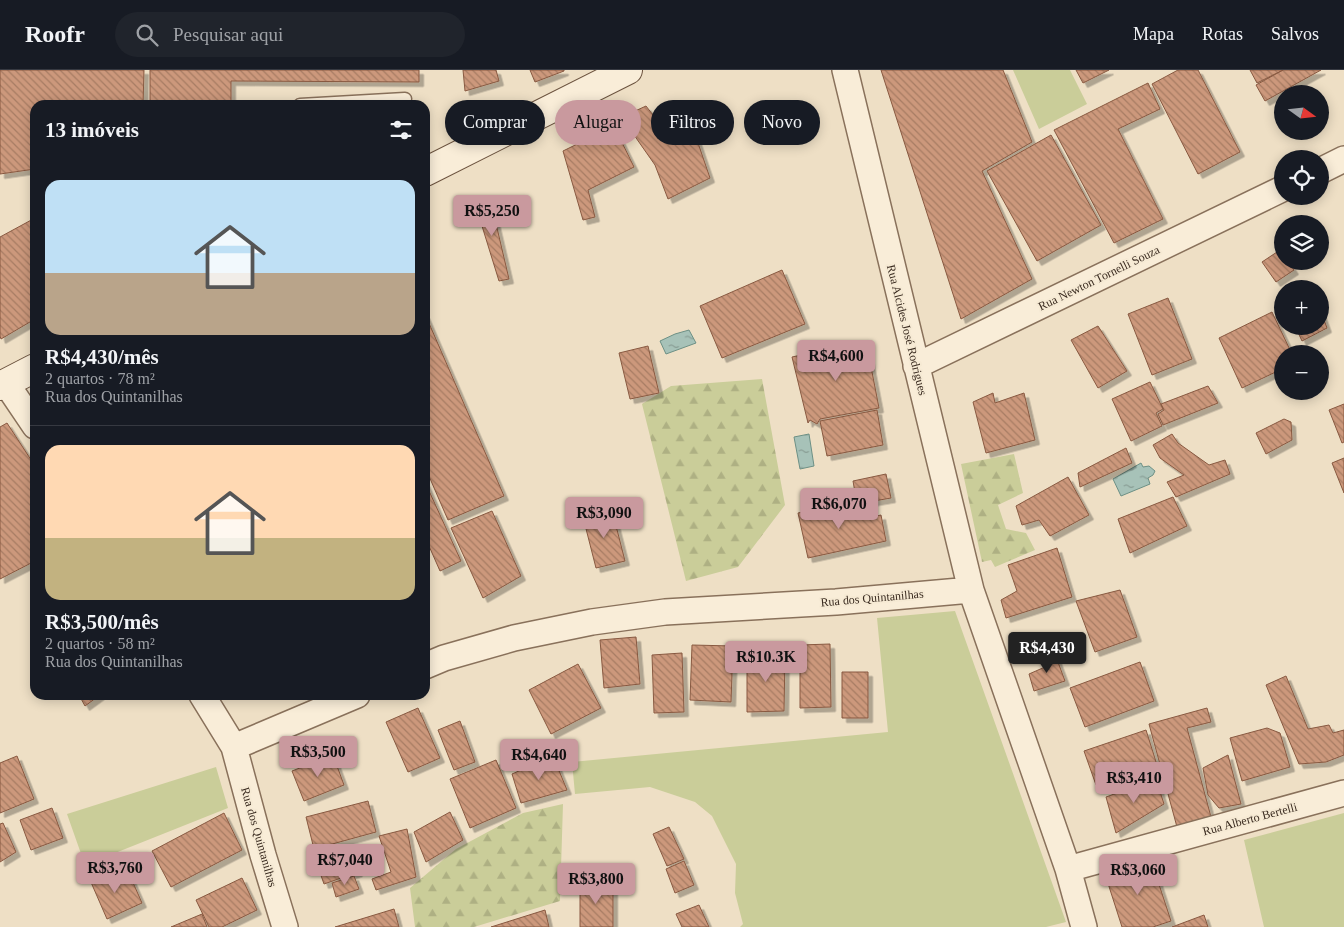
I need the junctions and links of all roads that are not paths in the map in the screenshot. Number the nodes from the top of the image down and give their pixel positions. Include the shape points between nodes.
1 (628, 70) edge
2 (845, 70) edge
3 (405, 99) dead end
4 (388, 100) edge
5 (1344, 159) edge
6 (1329, 166) edge
7 (430, 169) edge
8 (1274, 193) edge
9 (916, 366) junction
10 (30, 370) edge
11 (3, 384) edge
12 (30, 419) edge
13 (971, 590) junction
14 (430, 664) edge
15 (205, 700) edge
16 (345, 700) edge
17 (234, 747) junction
18 (1344, 792) edge
19 (1068, 869) junction
20 (284, 927) edge
21 (1084, 927) edge

1 - 7 main road
2 - 9 street, Rua Alcides José Rodrigues
3 - 4 lane
5 - 6 street
8 - 9 street, Rua Newton Tornelli Souza
9 - 13 street, Rua Alcides José Rodrigues
10 - 11 main road
11 - 12 street
13 - 14 street, Rua dos Quintanilhas via 665,612 592,622 514,638
13 - 19 street
15 - 17 street, Rua dos Quintanilhas
16 - 17 street
17 - 20 street, Rua dos Quintanilhas
18 - 19 street, Rua Alberto Bertelli
19 - 21 street

